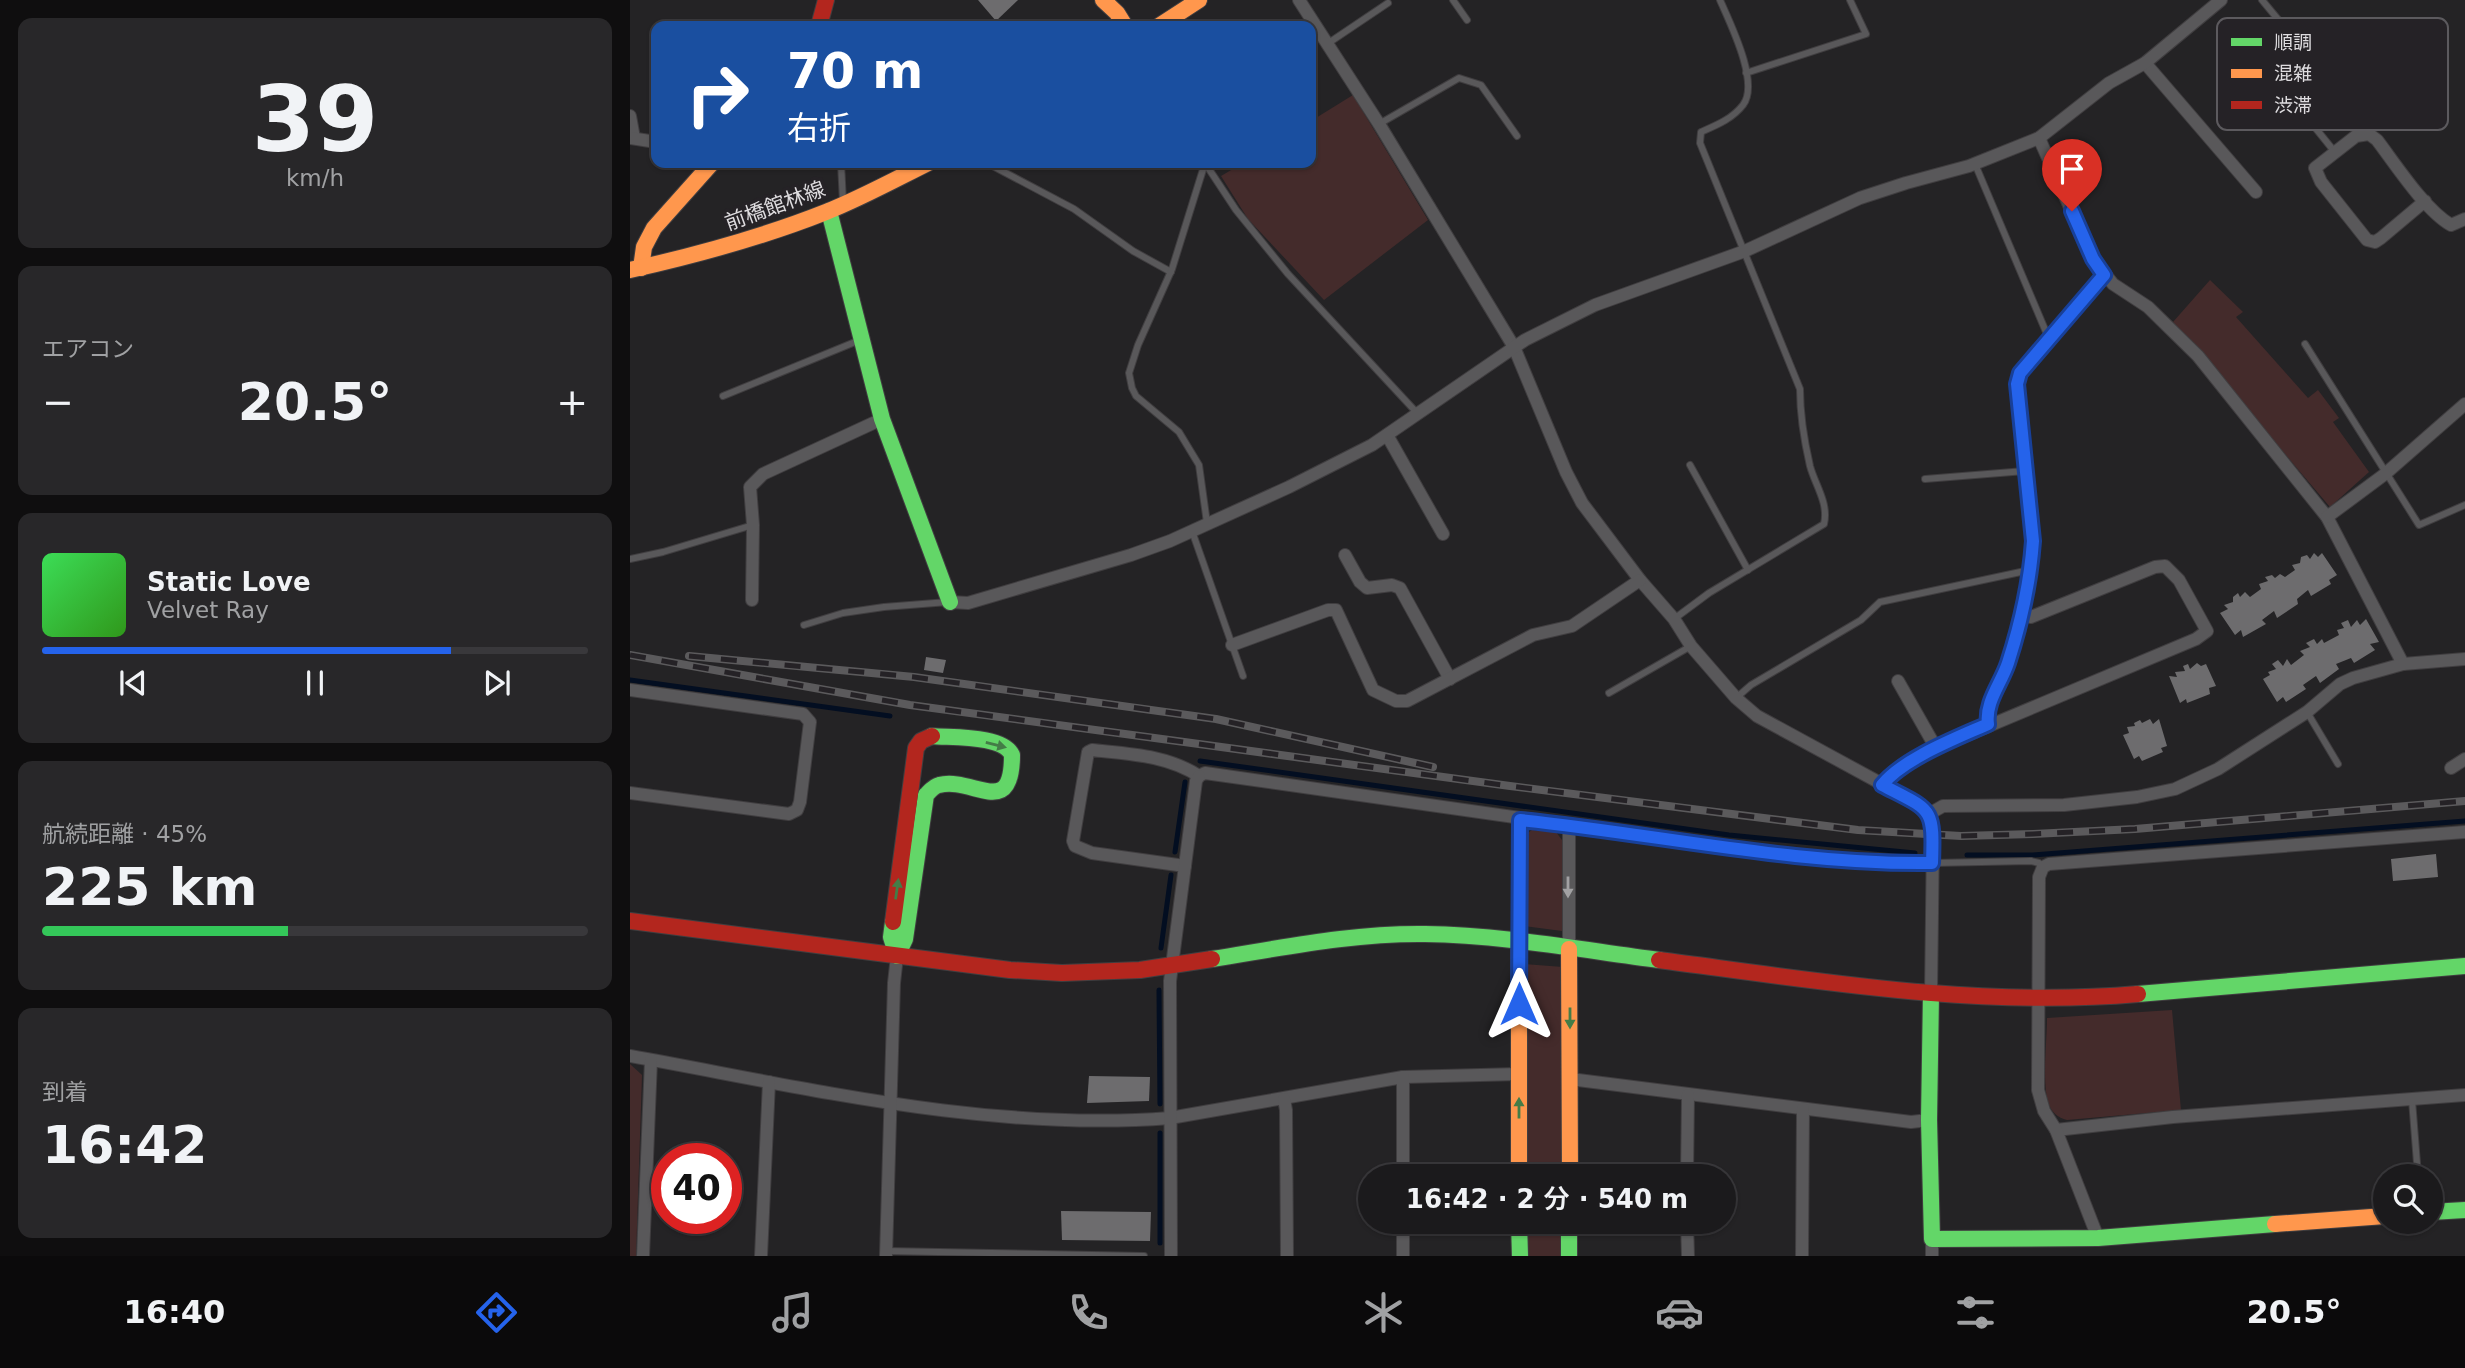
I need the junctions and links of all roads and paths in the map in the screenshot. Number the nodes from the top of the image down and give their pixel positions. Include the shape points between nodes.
1 (826, 0) edge
2 (1103, 0) edge
3 (1199, 0) edge
4 (1299, 0) edge
5 (1453, 0) edge
6 (1720, 0) edge
7 (1850, 0) edge
8 (2221, 0) edge
9 (2262, 0) edge
10 (1388, 3) dead end
11 (2277, 18) edge
12 (1466, 20) dead end
13 (820, 21) edge
14 (1122, 21) edge
15 (1167, 21) edge
16 (1312, 21) edge
17 (1316, 27) edge
18 (1327, 44) junction
19 (2145, 63) junction
20 (1746, 73) junction
21 (630, 116) edge
22 (1379, 124) junction
23 (2317, 130) edge
24 (2363, 130) edge
25 (2364, 135) junction
26 (1517, 136) dead end
27 (632, 138) edge
28 (2039, 138) junction
29 (651, 141) edge
30 (2334, 151) junction
31 (1975, 164) junction
32 (708, 168) edge
33 (840, 168) edge
34 (918, 168) edge
35 (996, 168) edge
36 (1203, 168) edge
37 (1208, 168) edge
38 (2256, 192) dead end
39 (2425, 201) junction
40 (836, 207) junction
41 (2465, 219) edge
42 (1745, 251) junction
43 (635, 269) edge
44 (1171, 272) junction
45 (2104, 275) junction
46 (2049, 339) junction
47 (862, 340) junction
48 (2305, 344) dead end
49 (1514, 347) junction
50 (723, 396) dead end
51 (2465, 404) edge
52 (1418, 414) junction
53 (882, 419) junction
54 (1387, 435) junction
55 (1690, 465) dead end
56 (2025, 471) junction
57 (2385, 474) junction
58 (1925, 479) dead end
59 (2465, 505) edge
60 (2327, 517) junction
61 (1207, 523) junction
62 (753, 525) junction
63 (1192, 530) junction
64 (1443, 534) dead end
65 (1345, 555) dead end
66 (630, 559) edge
67 (1748, 570) junction
68 (2030, 570) junction
69 (1640, 580) junction
70 (752, 600) dead end
71 (950, 602) junction
72 (2022, 614) junction
73 (1674, 619) junction
74 (804, 625) dead end
75 (1232, 645) junction
76 (1691, 646) junction
77 (2465, 659) edge
78 (2403, 664) junction
79 (1243, 676) dead end
80 (1450, 679) junction
81 (1898, 681) dead end
82 (630, 690) edge
83 (1609, 693) dead end
84 (1736, 698) junction
85 (2307, 712) junction
86 (1988, 724) junction
87 (1936, 748) junction
88 (2465, 759) edge
89 (2338, 764) dead end
90 (2451, 768) dead end
91 (1199, 776) junction
92 (1882, 785) junction
93 (630, 793) edge
94 (1929, 814) junction
95 (1520, 820) junction
96 (1569, 825) junction
97 (2465, 832) edge
98 (1932, 863) junction
99 (1185, 866) junction
100 (2043, 867) junction
101 (630, 921) edge
102 (1519, 942) junction
103 (1569, 949) junction
104 (897, 956) junction
105 (2465, 966) edge
106 (1171, 967) junction
107 (1931, 994) junction
108 (2038, 999) junction
109 (630, 1056) edge
110 (651, 1060) junction
111 (1519, 1074) junction
112 (1403, 1077) junction
113 (1570, 1079) junction
114 (769, 1082) junction
115 (1688, 1094) junction
116 (2465, 1095) edge
117 (1284, 1099) junction
118 (2412, 1100) junction
119 (891, 1102) junction
120 (1803, 1109) junction
121 (1170, 1118) junction
122 (1929, 1120) junction
123 (2056, 1130) junction
124 (1403, 1164) edge
125 (1519, 1164) edge
126 (1570, 1164) edge
127 (1687, 1164) edge
128 (2417, 1164) edge
129 (2465, 1210) edge
130 (2443, 1211) edge
131 (2373, 1217) edge
132 (1403, 1234) edge
133 (1519, 1234) edge
134 (1569, 1234) edge
135 (1687, 1234) edge
136 (2098, 1238) junction
137 (1933, 1239) junction
138 (886, 1254) edge
139 (643, 1256) edge
140 (761, 1256) edge
141 (1144, 1256) edge
142 (1171, 1256) edge
143 (1287, 1256) edge
144 (1403, 1256) edge
145 (1520, 1256) edge
146 (1569, 1256) edge
147 (1688, 1256) edge
148 (1802, 1256) edge
149 (1933, 1256) edge
150 (2107, 1256) edge

1 - 13 street
2 - 14 street
3 - 15 street
4 - 16 street
5 - 12 lane
6 - 20 lane
7 - 20 lane via 1866,34
8 - 19 street
9 - 11 lane
10 - 18 lane
17 - 18 street
18 - 22 street
19 - 28 street via 2109,83
19 - 38 street
20 - 42 lane via 1745,103 1727,121 1701,132 1700,143
21 - 27 street
22 - 26 lane via 1459,78 1480,85
22 - 49 street
23 - 30 lane
24 - 25 lane
25 - 30 street
25 - 39 street via 2376,140
27 - 29 street
28 - 31 street
28 - 45 street
30 - 39 street via 2315,168 2367,240 2381,238
31 - 42 street via 1860,198
31 - 46 lane
32 - 43 street via 654,228
33 - 40 lane
34 - 40 street, 前橋館林線
35 - 44 lane via 1074,209
36 - 44 lane
37 - 52 lane via 1289,274
39 - 41 street via 2451,225
40 - 43 street, 前橋館林線 via 762,236
40 - 47 street
42 - 49 street via 1595,305
42 - 67 lane via 1800,389 1801,423 1826,513 1824,524
44 - 61 lane via 1129,373 1136,396 1179,432 1199,465
45 - 46 lane
45 - 60 street via 2148,307 2198,356
46 - 56 lane via 2020,373 2017,384
47 - 50 lane
47 - 53 street
48 - 57 lane
49 - 52 street
49 - 69 street via 1582,503
51 - 57 street
52 - 54 street
53 - 62 street via 763,474 750,487
53 - 71 street
54 - 61 street via 1289,487
54 - 64 street
55 - 67 lane
56 - 58 lane
56 - 68 lane via 2033,541
57 - 59 lane via 2419,525
57 - 60 street
60 - 78 street
61 - 63 street
62 - 66 lane
62 - 70 street
63 - 71 street via 1131,555 968,603
63 - 75 lane
65 - 80 street via 1367,588 1400,588
67 - 73 lane
68 - 72 lane
68 - 84 lane via 1880,602 1861,620
69 - 73 street
69 - 80 street via 1572,626 1533,635
71 - 74 lane via 844,613
72 - 86 lane via 2007,666 1990,702
72 - 86 street via 2031,617 2165,566 2179,580 2207,631
73 - 76 street
75 - 79 lane
75 - 80 street via 1336,610 1373,690 1407,701
76 - 83 lane
76 - 84 street
77 - 78 street
78 - 85 street via 2340,684
81 - 87 street
82 - 93 street via 803,714 810,722 800,802 789,814
84 - 92 street via 1775,727
85 - 89 lane
85 - 94 street via 2218,769 2175,789 2064,805 1942,806
86 - 87 street
87 - 92 street
88 - 90 street
91 - 95 street
91 - 99 street
91 - 99 street via 1158,758 1092,750 1084,769 1075,846 1092,853
92 - 94 street
94 - 98 street via 1933,822
95 - 96 street
95 - 102 street
96 - 98 street via 1846,861
96 -> 103 street
97 - 100 street
98 - 100 lane via 2031,861
98 - 107 street
99 - 106 street
100 - 108 street via 2039,877
101 - 104 street
102 - 103 street
102 - 106 street via 1426,934 1363,936
102 - 111 street
103 - 107 street
103 -> 113 street
104 -> 104 street via 891,937 916,748 932,736 1008,748 1011,766 1004,789 939,785 926,795 905,939
104 - 106 street via 1062,973
104 - 119 street
105 - 108 street
106 - 121 street
107 - 108 street
107 - 122 street
108 - 123 street via 2038,1090
109 - 110 street
110 - 114 street
110 - 139 street
111 - 112 street
125 -> 111 street
112 - 117 street
112 - 124 street
113 - 115 street
113 - 126 street
114 - 119 street
114 - 140 street
115 - 120 street
115 - 127 street
116 - 118 street
117 - 121 street
117 - 143 street
118 - 123 street via 2173,1116
118 - 128 lane
119 - 121 street via 974,1115 1054,1120
119 - 138 street
120 - 122 street via 1911,1122
120 - 148 street
121 - 142 street
122 - 137 street
123 - 136 street
129 - 130 street
131 - 136 street
132 - 144 street
133 - 145 street
134 - 146 street
135 - 147 street
136 - 137 street
136 - 150 street
137 - 149 street
138 - 141 lane

